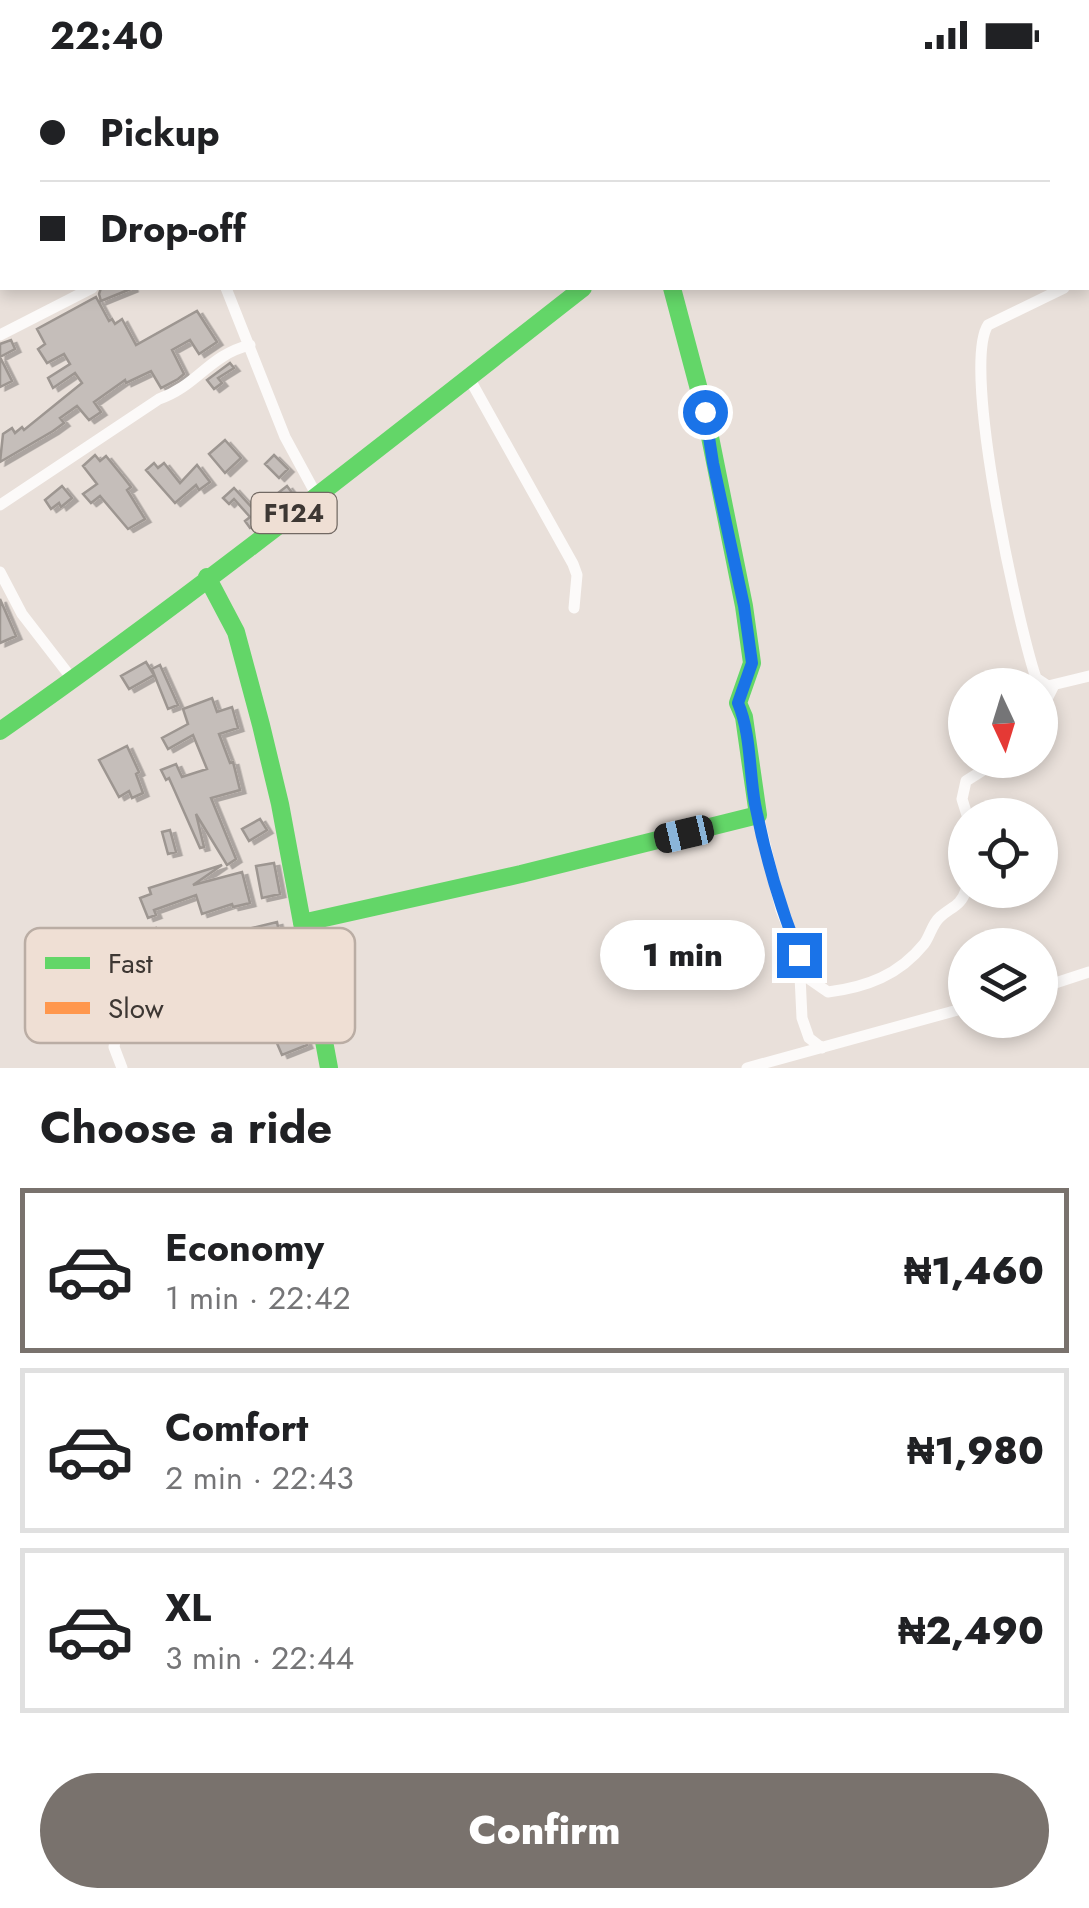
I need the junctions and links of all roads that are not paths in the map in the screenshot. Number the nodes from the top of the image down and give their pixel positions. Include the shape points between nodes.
1 (88, 290) edge
2 (227, 290) edge
3 (577, 290) edge
4 (673, 290) edge
5 (1060, 290) edge
6 (2, 332) edge
7 (250, 345) junction
8 (468, 376) junction
9 (316, 496) junction
10 (0, 505) edge
11 (0, 572) edge
12 (207, 577) junction
13 (574, 608) dead end
14 (1033, 668) edge
15 (1089, 676) edge
16 (74, 680) junction
17 (1058, 684) edge
18 (0, 731) edge
19 (758, 815) junction
20 (954, 908) edge
21 (302, 923) junction
22 (303, 928) edge
23 (1089, 972) edge
24 (802, 974) junction
25 (1058, 982) edge
26 (948, 1013) edge
27 (809, 1038) junction
28 (115, 1043) edge
29 (324, 1043) edge
30 (822, 1048) junction
31 (804, 1053) junction
32 (122, 1068) edge
33 (329, 1068) edge
34 (746, 1068) edge
35 (805, 1068) edge

1 - 6 street
2 - 7 street
3 - 8 street, F124
4 - 19 street via 744,606 752,663 738,703
5 - 14 street via 988,326 981,341 979,372 999,508
7 - 9 street
7 - 10 street via 228,350 173,394
8 - 9 street, F124
8 - 13 street via 573,564
9 - 12 street, F124
11 - 16 street via 34,631
12 - 16 street, F124
12 - 21 street via 236,632
15 - 17 street
16 - 18 street, F124
19 - 21 street
19 - 24 street
20 - 24 street via 937,919 906,964 880,980 828,992
21 - 22 street
23 - 25 street
24 - 27 street via 800,1006
26 - 30 street
27 - 30 street
27 - 31 street
28 - 32 street
29 - 33 street
30 - 31 street
31 - 34 street
31 - 35 street

